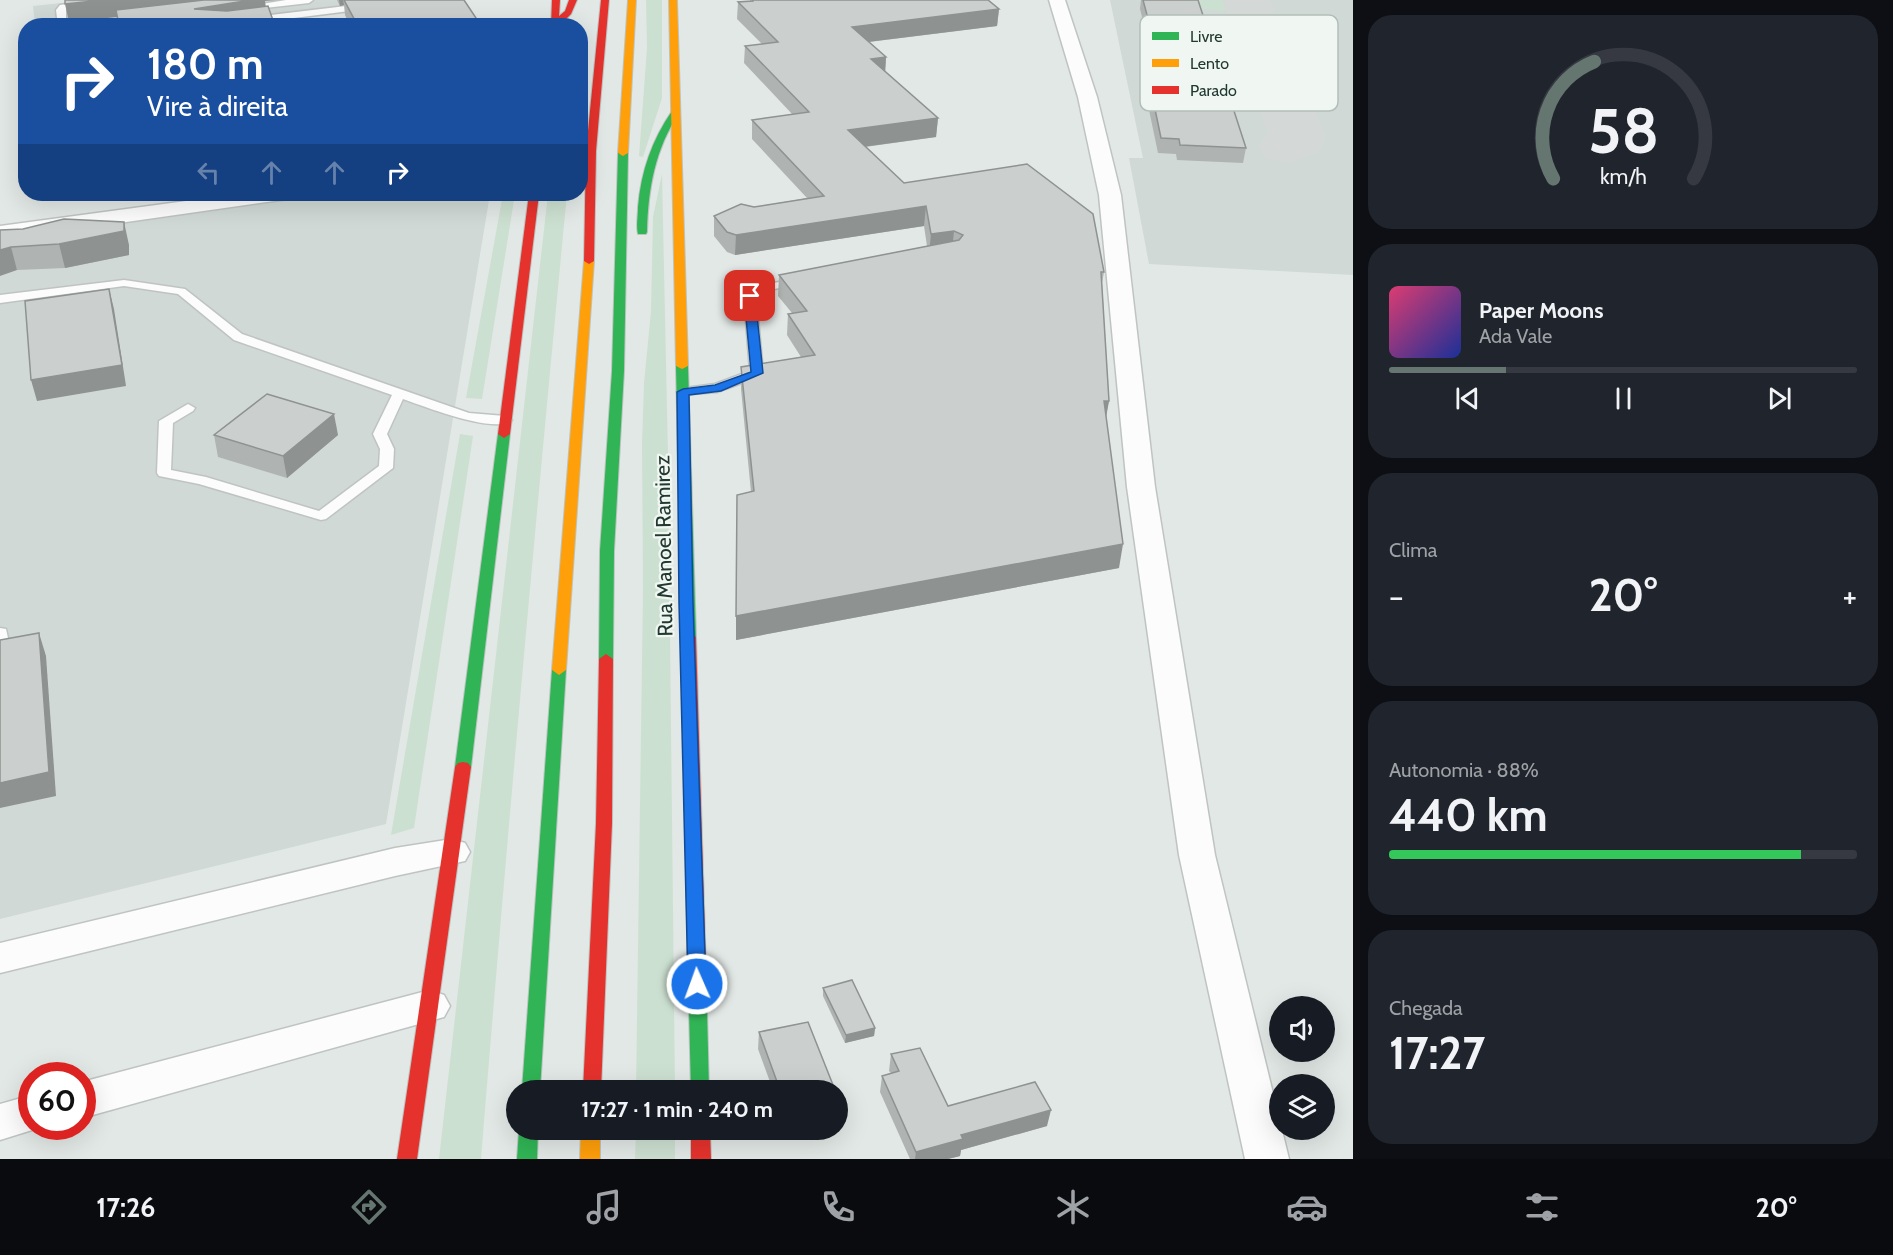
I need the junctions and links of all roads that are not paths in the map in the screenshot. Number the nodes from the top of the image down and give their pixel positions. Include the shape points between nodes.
1 (111, 0) edge
2 (309, 0) edge
3 (556, 0) edge
4 (573, 0) edge
5 (605, 0) edge
6 (632, 0) edge
7 (673, 0) edge
8 (1057, 0) edge
9 (379, 5) edge
10 (239, 8) edge
11 (61, 18) edge
12 (264, 18) edge
13 (555, 18) edge
14 (562, 18) edge
15 (675, 112) junction
16 (231, 201) edge
17 (533, 201) edge
18 (0, 233) edge
19 (642, 251) dead end
20 (816, 279) edge
21 (0, 299) edge
22 (634, 328) dead end
23 (618, 371) junction
24 (683, 392) junction
25 (399, 394) junction
26 (188, 408) dead end
27 (506, 420) junction
28 (0, 633) edge
29 (0, 638) edge
30 (452, 852) junction
31 (0, 958) edge
32 (430, 1006) junction
33 (532, 1080) edge
34 (592, 1080) edge
35 (700, 1080) edge
36 (96, 1096) edge
37 (18, 1117) edge
38 (0, 1122) edge
39 (528, 1140) edge
40 (591, 1140) edge
41 (701, 1140) edge
42 (407, 1159) edge
43 (527, 1159) edge
44 (590, 1159) edge
45 (701, 1159) edge
46 (1267, 1159) edge

1 - 11 lane via 63,7
2 - 10 lane
3 - 13 main road
4 - 14 main road
5 - 33 main road via 591,151 589,265
6 - 23 main road via 623,151
7 - 15 main road, Rua Manoel Ramirez
8 - 46 street via 1085,83 1110,195 1141,487 1197,855
9 - 12 lane
15 - 19 main road via 664,124 647,181 642,207
15 - 24 main road, Rua Manoel Ramirez
16 - 18 street
17 - 27 main road
20 - 24 lane via 759,288 750,296 757,373 717,388
21 - 25 lane via 124,283 181,291 238,338
22 - 23 main road
23 - 34 main road via 608,550 604,823
24 - 35 main road, Rua Manoel Ramirez
25 - 26 lane via 380,434 387,449 386,468 321,516 201,480 164,473 166,422
25 - 27 lane via 467,417
27 - 30 main road
28 - 29 lane
30 - 31 street via 395,862
30 - 32 main road
32 - 36 street
32 - 42 main road
37 - 38 street
39 - 43 main road
40 - 44 main road
41 - 45 main road

